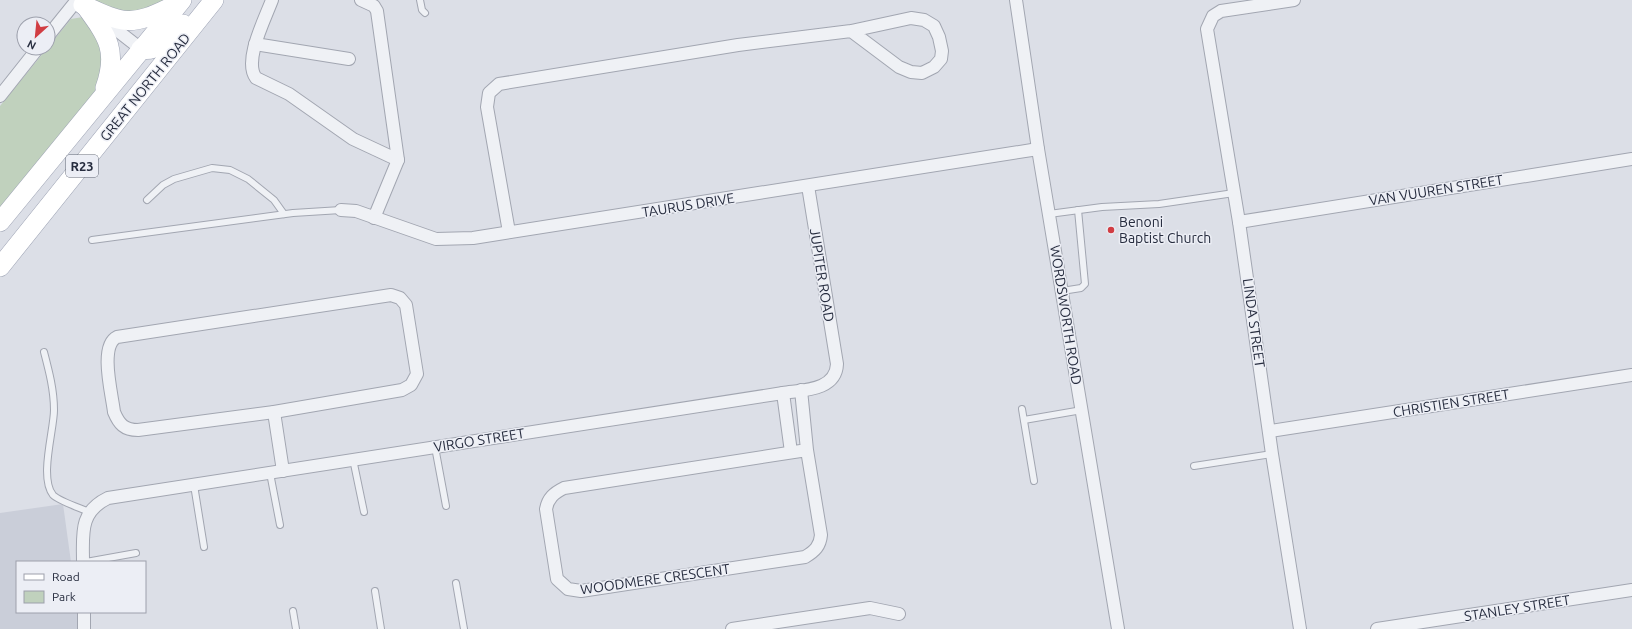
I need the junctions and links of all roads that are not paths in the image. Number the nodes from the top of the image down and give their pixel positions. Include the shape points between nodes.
1 (210, 0) edge
2 (214, 0) edge
3 (272, 0) edge
4 (361, 0) edge
5 (420, 0) edge
6 (1016, 0) edge
7 (1294, 0) edge
8 (80, 2) edge
9 (180, 2) edge
10 (425, 13) dead end
11 (56, 28) edge
12 (851, 31) junction
13 (255, 44) junction
14 (141, 49) junction
15 (32, 56) edge
16 (349, 59) dead end
17 (0, 96) edge
18 (100, 99) junction
19 (132, 104) junction
20 (1038, 149) junction
21 (1632, 159) edge
22 (398, 160) junction
23 (808, 186) junction
24 (1234, 193) junction
25 (147, 200) dead end
26 (341, 210) joint
27 (1078, 210) junction
28 (284, 214) junction
29 (1049, 214) junction
30 (374, 218) junction
31 (0, 222) edge
32 (1239, 222) junction
33 (509, 232) junction
34 (92, 240) dead end
35 (0, 267) edge
36 (1062, 291) junction
37 (44, 352) dead end
38 (837, 364) joint
39 (1632, 375) edge
40 (801, 390) junction
41 (782, 393) junction
42 (1022, 409) dead end
43 (1082, 410) junction
44 (274, 412) junction
45 (1024, 420) junction
46 (1270, 431) junction
47 (435, 447) junction
48 (807, 450) junction
49 (791, 452) junction
50 (1272, 454) junction
51 (353, 459) junction
52 (1194, 466) dead end
53 (283, 471) junction
54 (270, 473) junction
55 (1034, 481) dead end
56 (194, 484) junction
57 (446, 506) dead end
58 (89, 512) junction
59 (364, 512) dead end
60 (280, 525) dead end
61 (204, 547) dead end
62 (136, 552) dead end
63 (85, 561) edge
64 (90, 561) edge
65 (456, 583) dead end
66 (1632, 590) edge
67 (375, 591) dead end
68 (293, 611) dead end
69 (84, 613) edge
70 (899, 614) dead end
71 (84, 629) edge
72 (296, 629) edge
73 (381, 629) edge
74 (464, 629) edge
75 (732, 629) edge
76 (1118, 629) edge
77 (1300, 629) edge
78 (1377, 629) edge

1 - 14 main road via 161,46 148,50
2 - 19 main road, GREAT NORTH ROAD / R23
3 - 13 street
4 - 22 street via 374,6 378,11
5 - 10 lane
6 - 20 street, WORDSWORTH ROAD
7 - 24 street, LINDA STREET via 1221,11 1211,18 1207,29
8 - 9 main road via 113,19 128,21 153,16
8 - 11 street
8 - 14 street
8 - 18 main road via 104,32 111,52 109,76
9 - 14 main road, GREAT NORTH ROAD / R23
12 - 12 street via 911,18 924,20 934,26 939,37 941,59 934,67 922,73 911,72 899,67
12 - 33 street via 738,45 499,84 489,93 487,107
13 - 16 street
13 - 22 street via 251,66 256,78 289,94 354,139
14 - 18 main road, GREAT NORTH ROAD / R23
14 - 19 main road via 143,75
15 - 17 street
18 - 31 main road, GREAT NORTH ROAD / R23
19 - 35 main road, GREAT NORTH ROAD / R23
20 - 23 street, TAURUS DRIVE
20 - 29 street, WORDSWORTH ROAD
21 - 32 street, VAN VUUREN STREET
22 - 30 street
23 - 33 street, TAURUS DRIVE
23 - 38 street, JUPITER ROAD
24 - 27 lane via 1159,204
24 - 32 street, LINDA STREET
25 - 28 lane via 174,178 212,168 230,170 248,179 274,200
26 - 28 lane
26 - 30 street, TAURUS DRIVE via 356,211
27 - 29 lane
27 - 36 lane via 1085,284 1081,288
28 - 34 lane
29 - 36 street, WORDSWORTH ROAD
30 - 33 street, TAURUS DRIVE via 436,239 473,238
32 - 46 street, LINDA STREET
36 - 43 street, WORDSWORTH ROAD
37 - 58 lane via 51,380 54,410 47,469 50,489 55,496
38 - 40 street, VIRGO STREET via 837,371 828,383
39 - 46 street, CHRISTIEN STREET
40 - 41 street, VIRGO STREET
40 - 48 street, WOODMERE CRESCENT
41 - 47 street, VIRGO STREET
41 - 49 street
42 - 45 lane
43 - 45 lane
43 - 76 street, WORDSWORTH ROAD
44 - 44 street via 402,390 411,385 417,374 405,302 392,295 117,337 109,344 107,355 114,412 117,420 126,429 138,430
44 - 53 street
45 - 55 lane
46 - 50 street, LINDA STREET
47 - 51 street, VIRGO STREET
47 - 57 lane
48 - 49 street, WOODMERE CRESCENT
48 - 49 street, WOODMERE CRESCENT via 821,535 819,545 805,557 581,591 568,589 557,579 546,509 549,499 556,492 564,488
50 - 52 lane
50 - 77 street, LINDA STREET
51 - 53 street, VIRGO STREET
51 - 59 lane
53 - 54 street, VIRGO STREET
54 - 56 street, VIRGO STREET
54 - 60 lane
56 - 58 street, VIRGO STREET via 108,498
56 - 61 lane
58 - 63 street via 83,531
62 - 64 lane
65 - 74 lane
66 - 78 street, STANLEY STREET
67 - 73 lane
68 - 72 lane
69 - 71 street
70 - 75 street via 870,608

